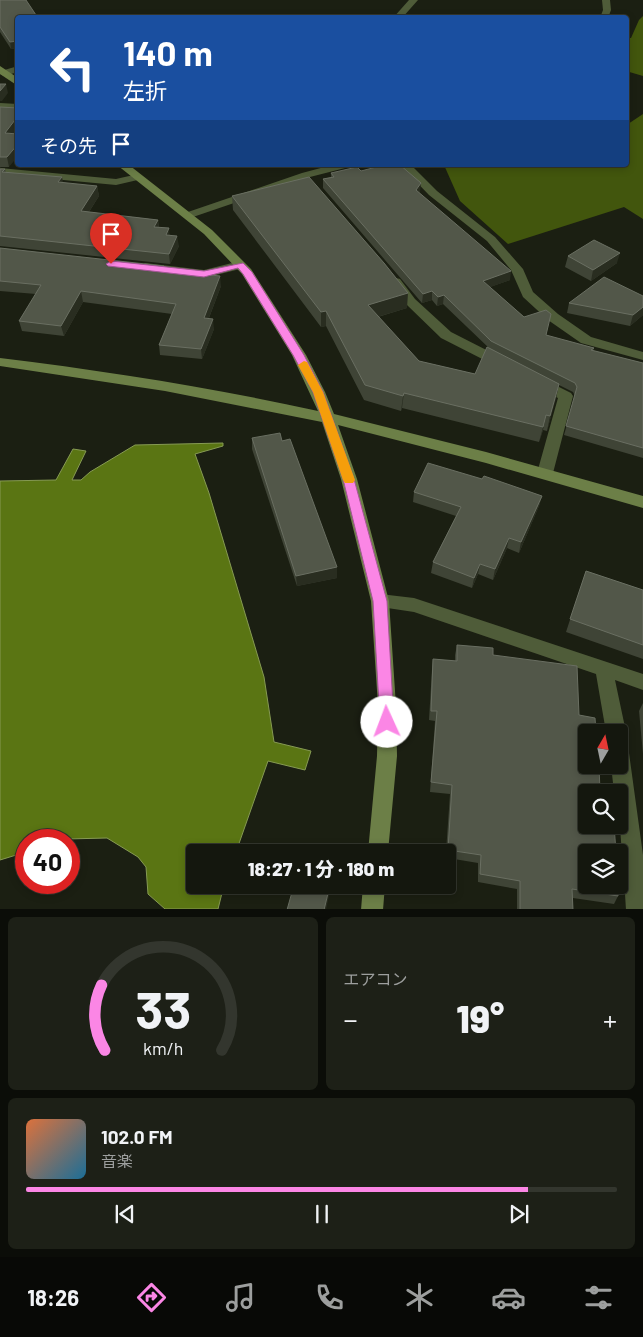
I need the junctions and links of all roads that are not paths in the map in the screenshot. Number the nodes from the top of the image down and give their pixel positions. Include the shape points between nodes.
1 (414, 0) edge
2 (606, 0) edge
3 (400, 15) edge
4 (605, 15) edge
5 (15, 69) edge
6 (2, 71) edge
7 (15, 81) edge
8 (0, 106) edge
9 (15, 107) edge
10 (125, 167) edge
11 (337, 167) edge
12 (407, 167) edge
13 (0, 171) edge
14 (304, 175) junction
15 (138, 177) junction
16 (316, 189) edge
17 (189, 216) junction
18 (240, 265) junction
19 (136, 266) edge
20 (389, 273) edge
21 (643, 356) edge
22 (0, 362) edge
23 (513, 369) edge
24 (531, 378) edge
25 (328, 418) junction
26 (545, 474) junction
27 (643, 502) edge
28 (380, 601) junction
29 (604, 669) junction
30 (643, 682) edge
31 (614, 724) edge
32 (622, 774) edge
33 (379, 844) edge
34 (373, 894) edge
35 (372, 909) edge
36 (637, 909) edge

1 - 3 street
2 - 4 street
5 - 6 street
6 - 7 street
8 - 9 street
10 - 15 street
11 - 14 street
12 - 21 street via 433,193 491,240 517,269 527,294 553,317 586,340
13 - 15 street via 116,182
14 - 16 street
14 - 17 street
15 - 17 street
17 - 18 street
18 - 19 street via 204,274
18 - 25 street via 298,355
20 - 23 street via 411,302 446,335
22 - 25 street via 124,380
24 - 26 street via 566,396
25 - 26 street
25 - 28 street via 349,479
26 - 27 street
28 - 29 street via 414,605
28 - 33 street via 388,756
29 - 30 street
29 - 31 street
32 - 36 street via 636,874
34 - 35 street

